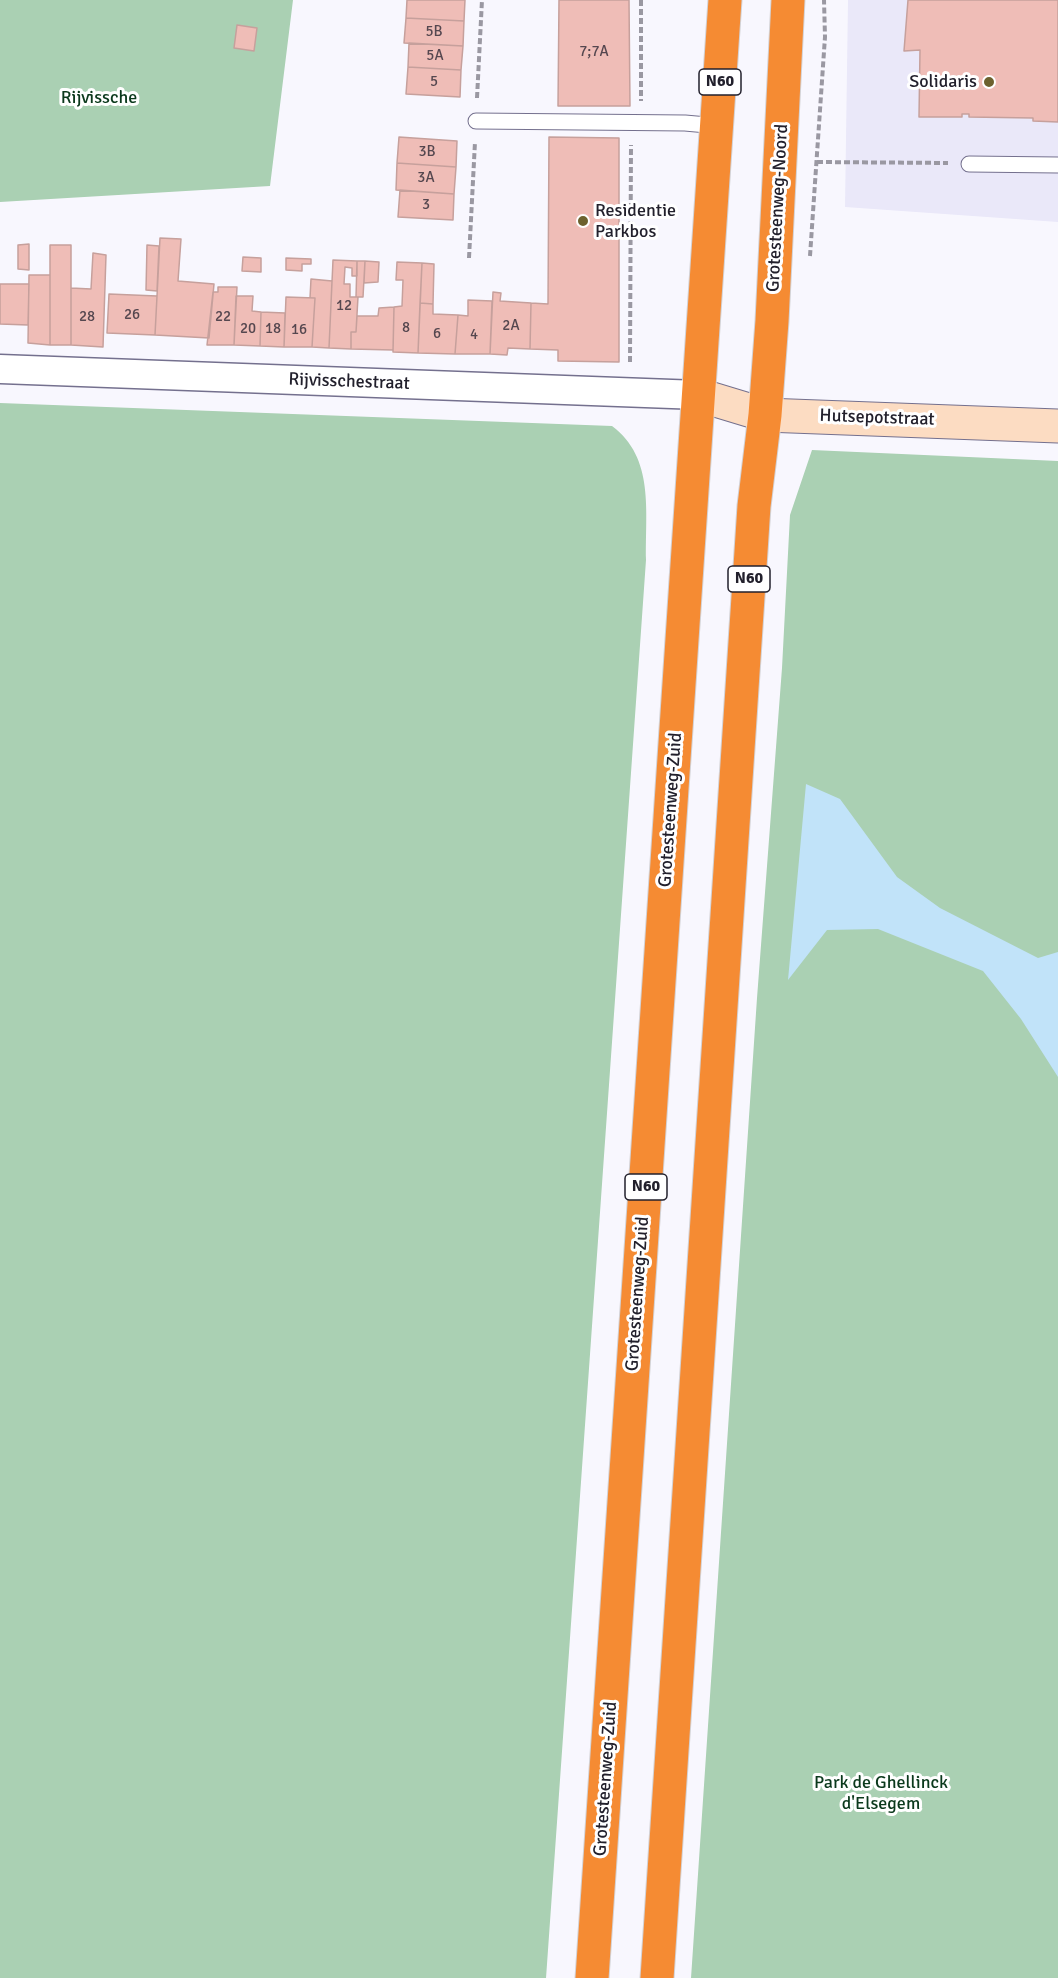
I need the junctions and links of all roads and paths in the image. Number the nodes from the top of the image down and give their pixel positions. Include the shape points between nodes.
1 (641, 0) edge
2 (725, 0) edge
3 (788, 0) edge
4 (476, 121) dead end
5 (636, 122) junction
6 (718, 126) junction
7 (781, 162) junction
8 (969, 164) joint
9 (1058, 165) edge
10 (0, 369) edge
11 (629, 393) junction
12 (699, 395) junction
13 (765, 415) junction
14 (1058, 426) edge
15 (592, 1978) edge
16 (657, 1978) edge

1 - 5 path
2 - 6 highway, N60
3 - 7 highway, Grotesteenweg-Noord / N60
4 - 5 lane
5 - 6 lane
5 - 11 path
6 - 12 highway, N60
7 - 8 path
7 - 13 highway, Grotesteenweg-Noord / N60
8 - 9 lane
10 - 11 street, Rijvisschestraat
11 - 12 street, Rijvisschestraat
12 - 13 street, Hutsepotstraat
12 - 15 highway, Grotesteenweg-Zuid / N60
13 - 14 street, Hutsepotstraat
13 - 16 highway, N60 via 750,554

